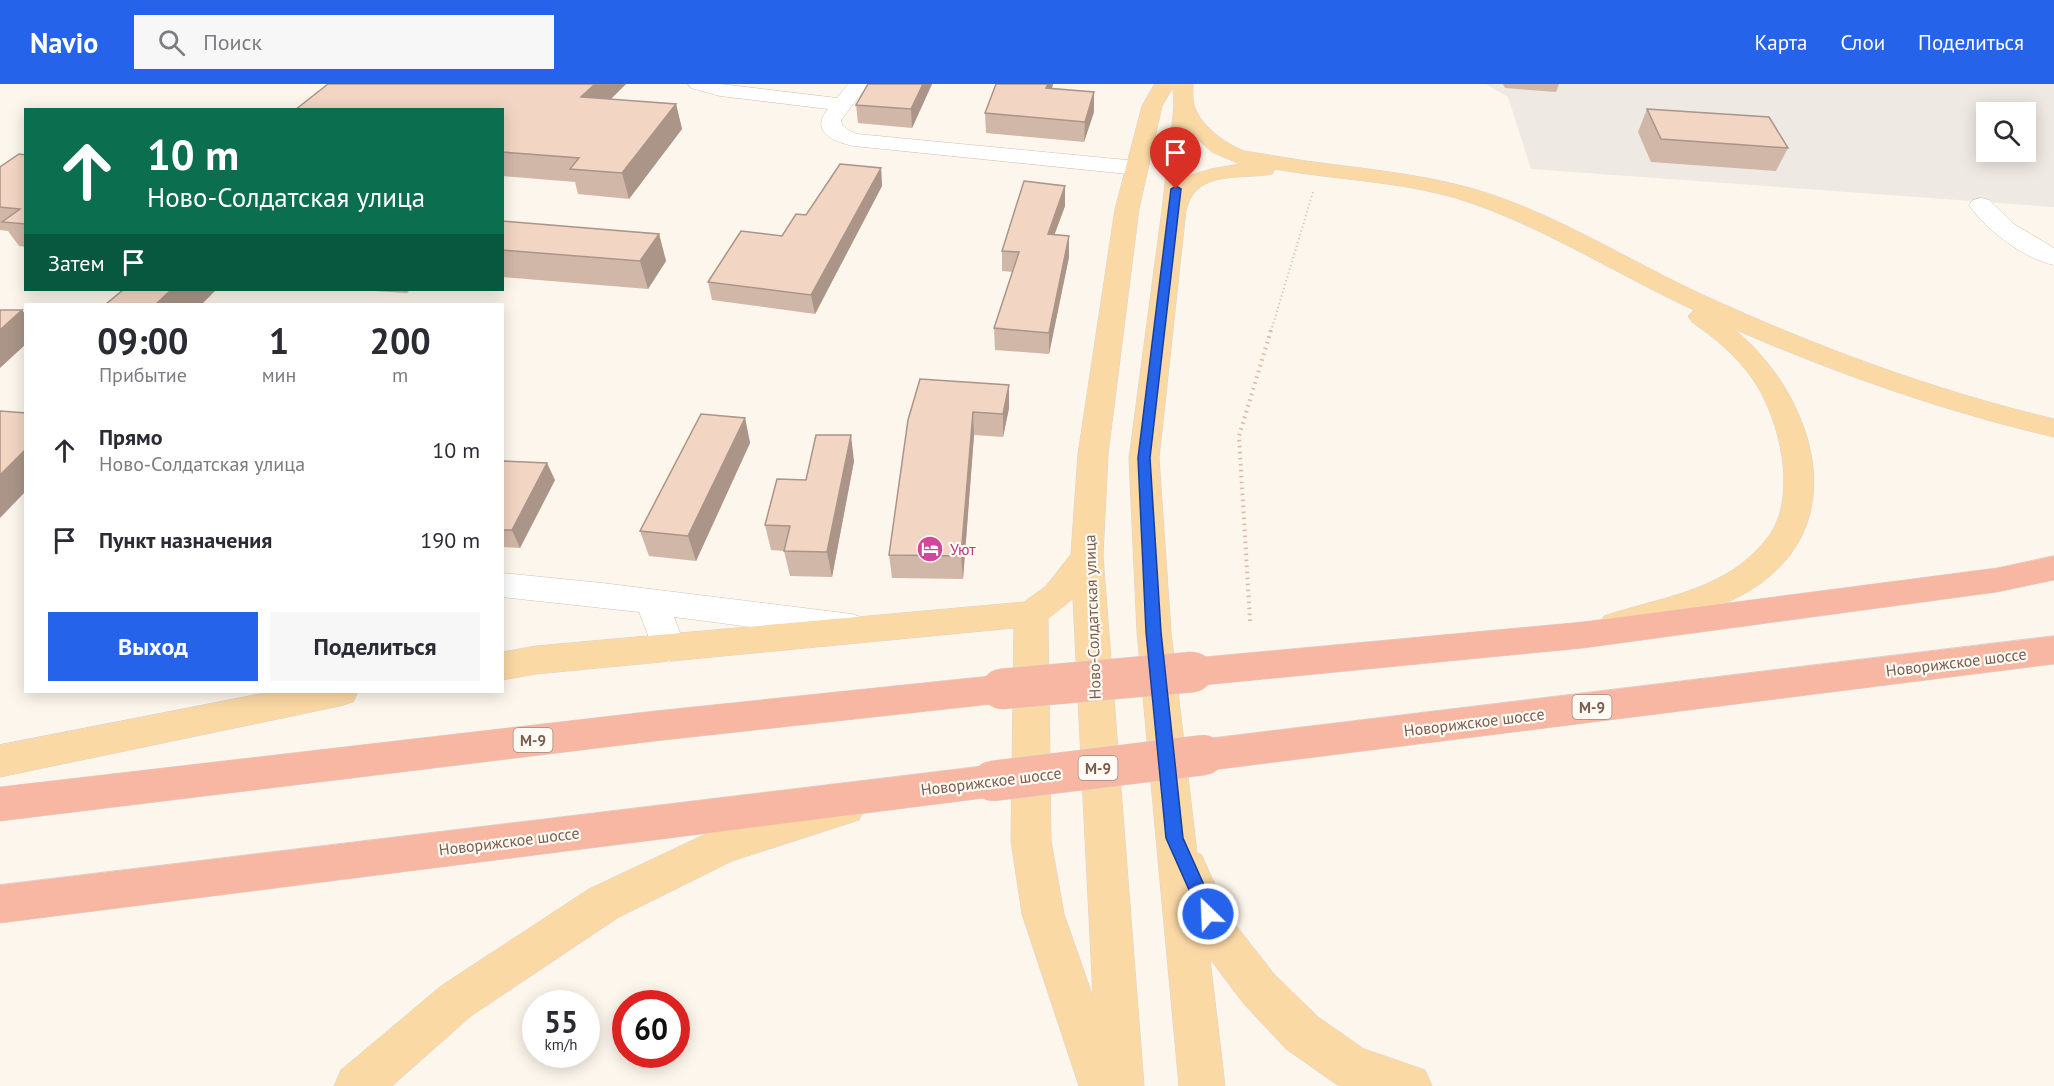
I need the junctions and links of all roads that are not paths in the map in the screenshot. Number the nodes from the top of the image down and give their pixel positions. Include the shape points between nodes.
1 (698, 84) edge
2 (859, 84) edge
3 (1166, 84) edge
4 (1183, 84) edge
5 (842, 105) junction
6 (1184, 107) junction
7 (1137, 168) junction
8 (1315, 180) junction
9 (1981, 205) dead end
10 (1174, 210) junction
11 (2054, 258) edge
12 (1642, 276) junction
13 (2054, 429) edge
14 (1087, 556) junction
15 (2054, 568) edge
16 (504, 585) edge
17 (652, 603) junction
18 (1031, 614) junction
19 (870, 629) junction
20 (1583, 635) junction
21 (669, 648) junction
22 (2054, 651) edge
23 (504, 666) edge
24 (335, 693) edge
25 (0, 762) edge
26 (892, 793) junction
27 (0, 804) edge
28 (1174, 838) junction
29 (0, 904) edge
30 (357, 1086) edge
31 (1102, 1086) edge
32 (1121, 1086) edge
33 (1202, 1086) edge
34 (1409, 1086) edge

1 - 5 lane
2 - 5 lane
3 - 7 main road, Ново-Солдатская улица via 1152,106
4 - 6 main road
5 - 7 lane via 831,119 831,126 840,135 854,140
6 - 8 main road via 1200,133 1218,148
6 - 10 main road
7 - 14 main road, Ново-Солдатская улица via 1093,454
8 - 10 main road via 1239,169 1186,187
8 - 12 main road via 1437,187 1482,200 1532,219
9 - 11 lane via 2021,241
10 - 28 main road via 1144,458 1154,632
12 - 13 main road via 1824,358 1922,394
12 - 20 main road via 1711,323 1745,352 1768,381 1788,417 1800,468 1797,509 1780,548 1746,577 1708,597
14 - 18 main road via 1058,595
14 - 32 main road, Ново-Солдатская улица
15 - 20 highway, М-9 via 1997,580
16 - 17 lane
17 - 19 lane
17 - 21 lane
18 - 19 main road
18 - 31 main road via 1031,841 1043,914
19 - 21 main road
20 - 27 highway, М-9, bridge via 643,727
21 - 23 main road
22 - 26 highway, Новорижское шоссе / М-9, bridge
24 - 25 main road
26 - 29 highway, Новорижское шоссе / М-9
26 - 30 main road, М-9 via 722,846 604,903 456,1001
28 - 33 main road
28 - 34 main road via 1216,933 1258,989 1302,1033 1352,1068

